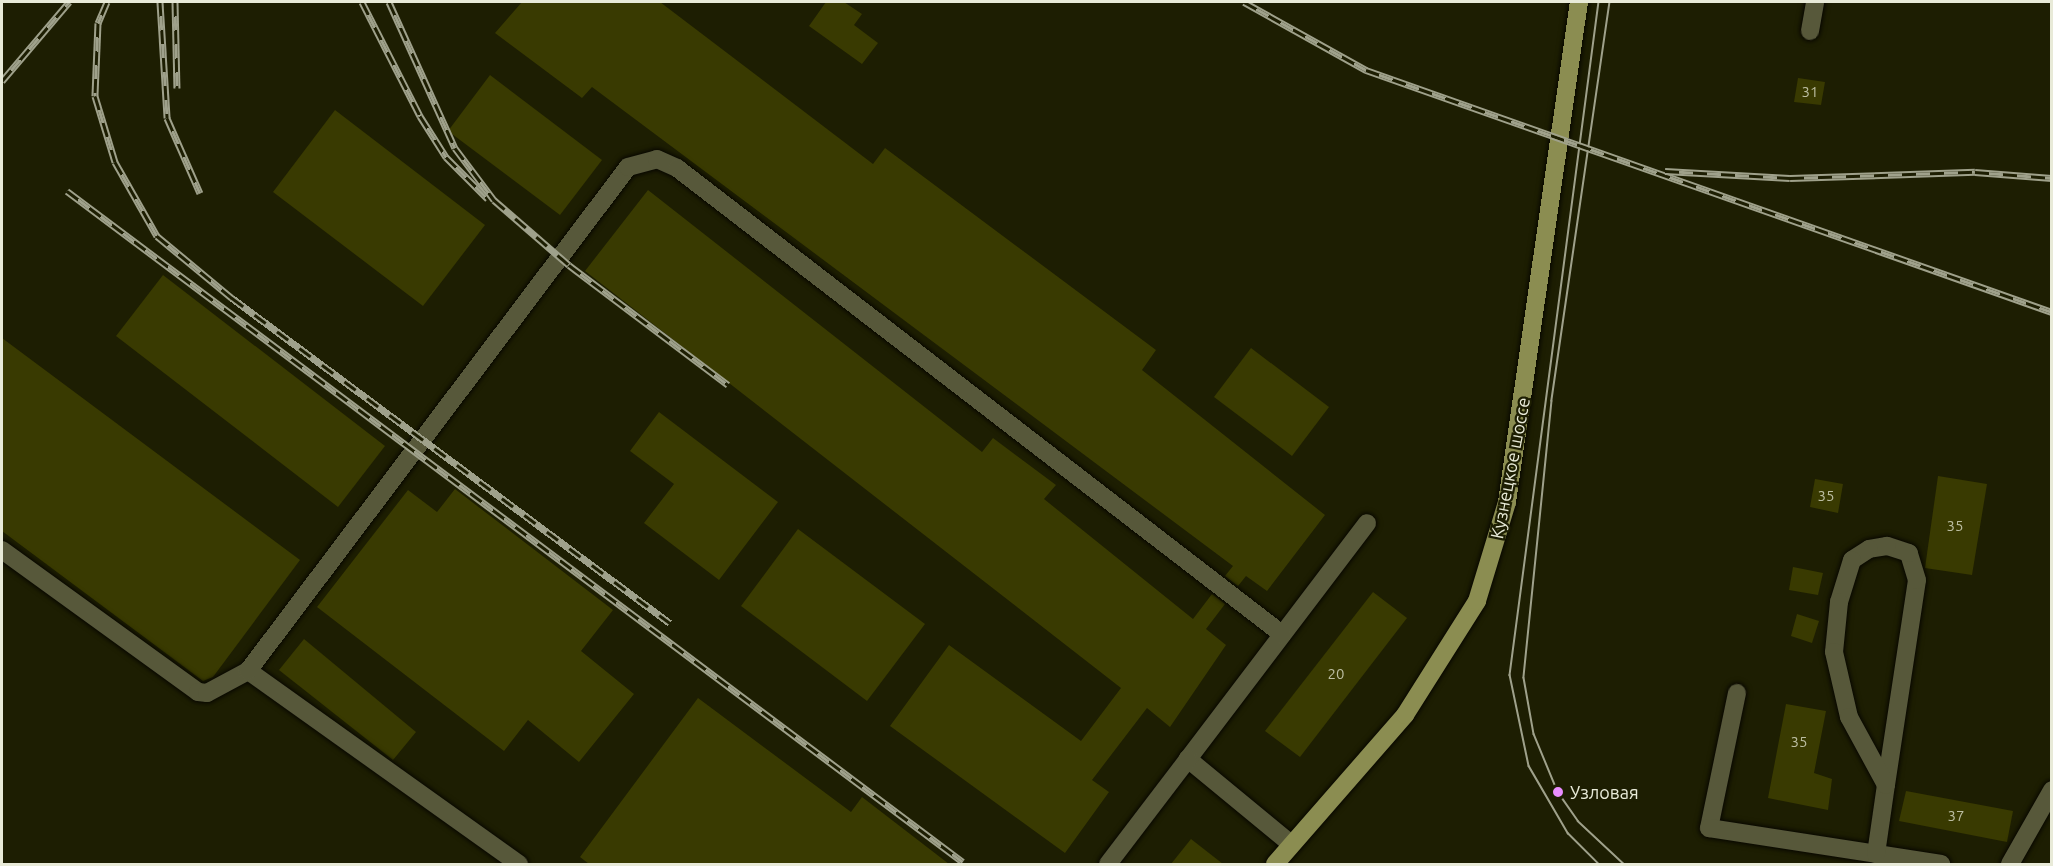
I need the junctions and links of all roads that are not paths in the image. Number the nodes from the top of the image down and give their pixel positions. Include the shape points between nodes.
1 (1579, 2) edge
2 (1815, 2) edge
3 (1810, 31) dead end
4 (1367, 523) dead end
5 (2, 550) edge
6 (1282, 634) junction
7 (248, 671) junction
8 (1737, 693) dead end
9 (1188, 759) junction
10 (1886, 785) junction
11 (2052, 790) edge
12 (1291, 844) junction
13 (1876, 854) junction
14 (519, 864) edge
15 (1108, 864) edge
16 (1275, 864) edge
17 (1294, 864) edge
18 (1941, 864) edge
19 (2010, 864) edge

1 - 12 main road, Кузнецкое шоссе via 1507,502 1481,591 1423,691
2 - 3 lane
4 - 6 lane
5 - 7 lane via 198,692 207,693
6 - 7 lane via 677,168 657,159 628,167
6 - 9 lane
7 - 14 lane
8 - 13 lane via 1709,828
9 - 12 lane
9 - 15 lane
10 - 10 lane via 1917,580 1909,553 1887,546 1869,549 1852,560 1839,602 1834,652 1849,717
10 - 13 lane
11 - 19 lane
12 - 16 main road, Кузнецкое шоссе
12 - 17 main road
13 - 18 lane

